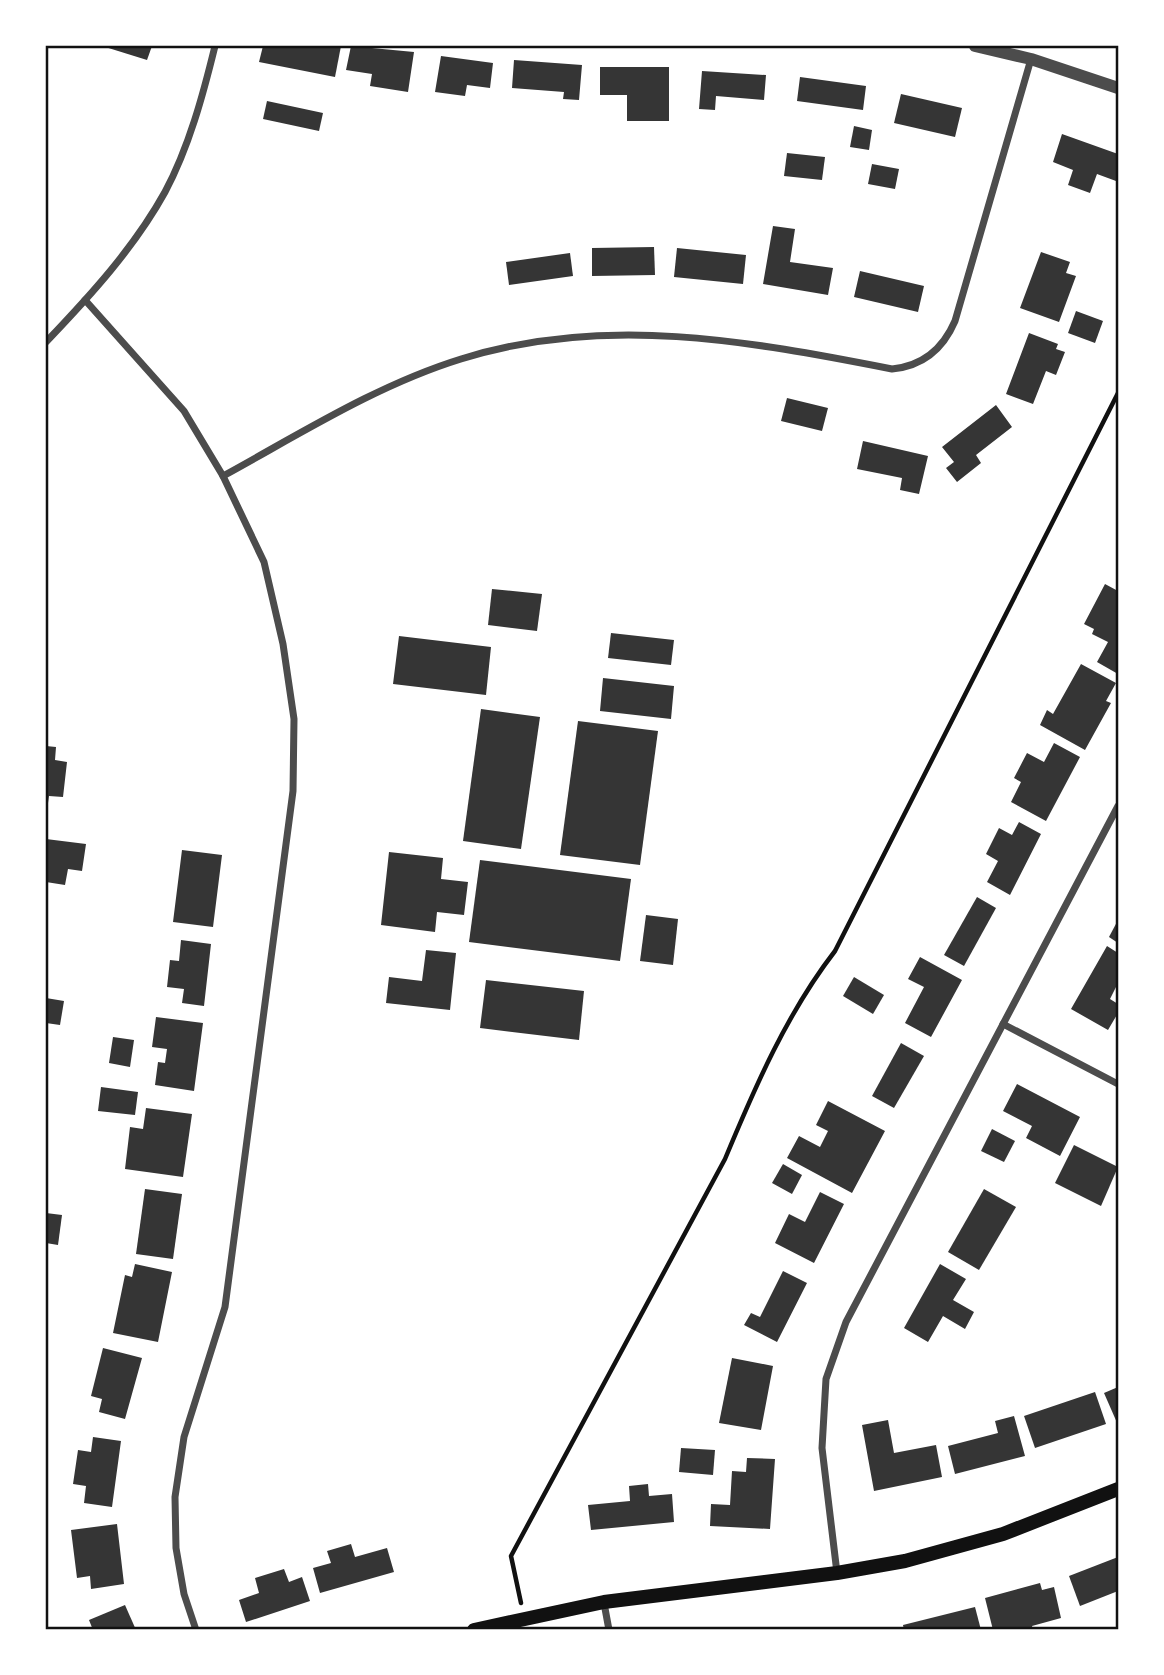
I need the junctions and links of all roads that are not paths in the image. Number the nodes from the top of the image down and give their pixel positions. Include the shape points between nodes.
1 (215, 46) edge
2 (975, 46) edge
3 (1031, 58) junction
4 (1118, 88) edge
5 (85, 300) junction
6 (46, 342) edge
7 (223, 476) junction
8 (1118, 806) edge
9 (1003, 1024) junction
10 (1118, 1084) edge
11 (1118, 1489) edge
12 (837, 1573) junction
13 (604, 1602) junction
14 (196, 1629) edge
15 (474, 1629) edge
16 (609, 1629) edge

1 - 5 street via 188,138 164,192 107,277
2 - 3 street
3 - 4 street
3 - 7 street via 955,321 948,336 924,361 892,369 686,335 618,334 525,344 439,366 355,404
5 - 6 street
5 - 7 street via 184,411
7 - 14 street via 264,562 283,644 294,719 293,791 225,1307 184,1437 174,1497 176,1548
8 - 9 street
9 - 10 street
9 - 12 street via 846,1322 826,1379 822,1448
11 - 12 main road via 1003,1534 905,1561
12 - 13 main road
13 - 15 main road
13 - 16 street

